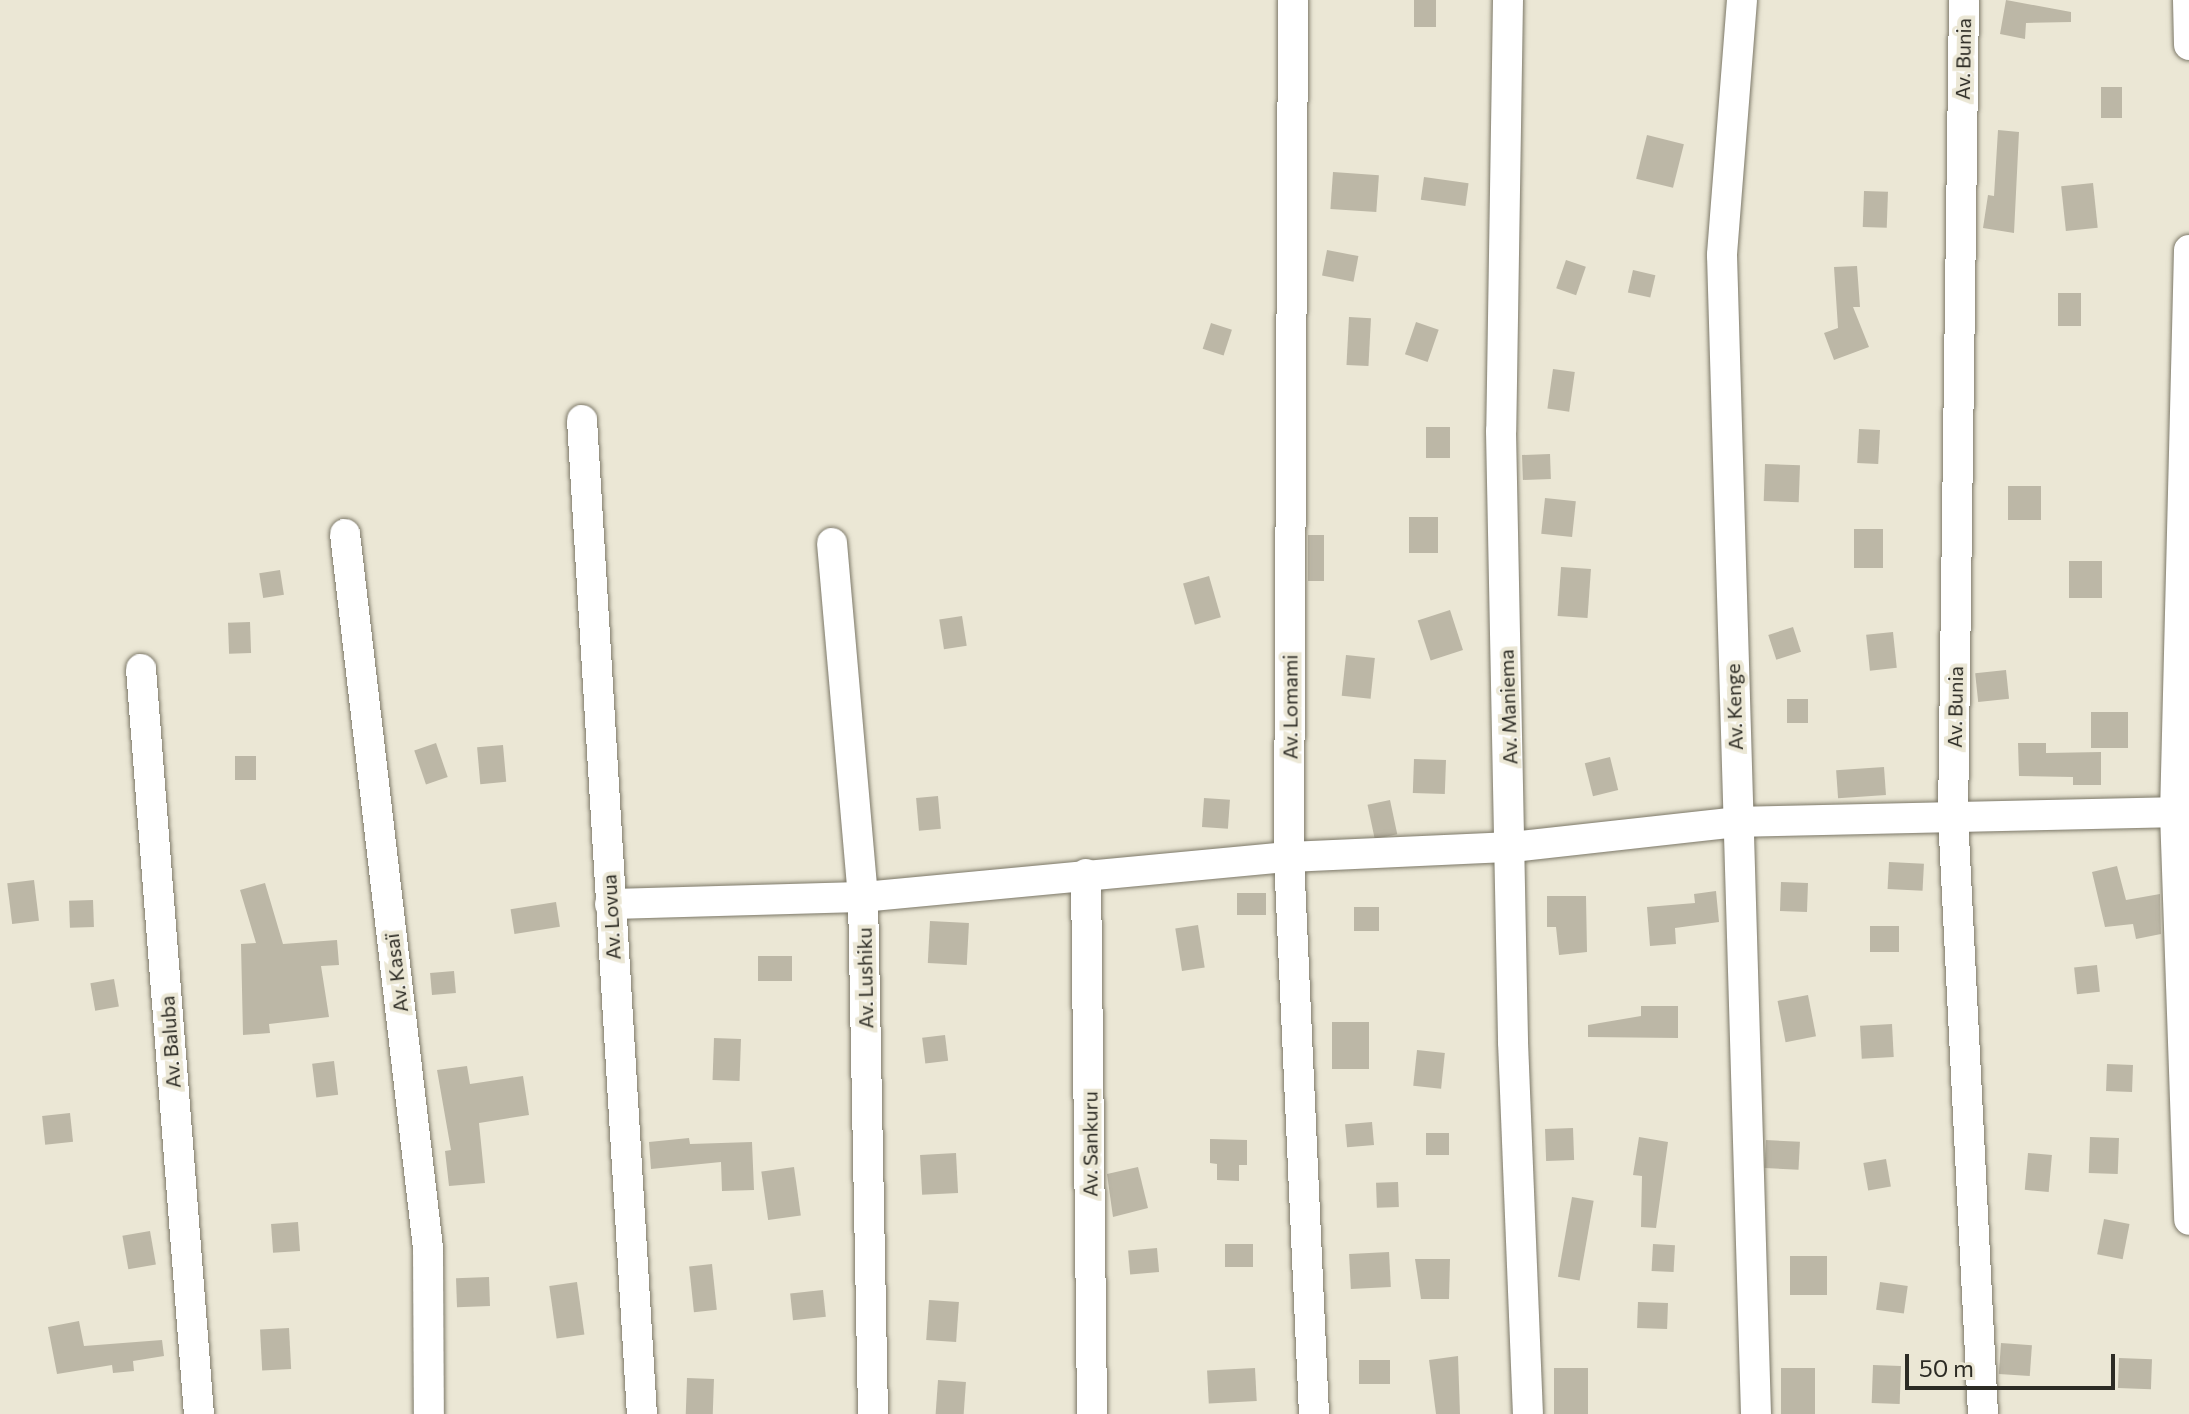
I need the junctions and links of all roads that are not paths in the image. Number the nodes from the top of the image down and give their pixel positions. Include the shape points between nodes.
1 (1293, 0) edge
2 (1508, 0) edge
3 (1742, 0) edge
4 (1964, 0) edge
5 (2188, 0) edge
6 (2189, 45) edge
7 (2189, 250) edge
8 (582, 420) dead end
9 (345, 534) dead end
10 (832, 543) dead end
11 (141, 669) dead end
12 (2182, 813) edge
13 (1953, 816) junction
14 (1737, 822) junction
15 (1512, 847) junction
16 (1289, 857) junction
17 (1086, 874) junction
18 (863, 897) junction
19 (610, 904) junction
20 (2189, 1220) edge
21 (199, 1414) edge
22 (429, 1414) edge
23 (642, 1414) edge
24 (873, 1414) edge
25 (1092, 1414) edge
26 (1314, 1414) edge
27 (1528, 1414) edge
28 (1756, 1414) edge
29 (1983, 1414) edge

1 - 16 street, Av. Lomami
2 - 15 street, Av. Maniema via 1501,431
3 - 14 street, Av. Kenge via 1722,255
4 - 13 street, Av. Bunia
5 - 6 street
7 - 12 street
8 - 19 street, Av. Lovua
9 - 22 street, Av. Kasaï via 428,1248
10 - 18 street, Av. Lushiku
11 - 21 street, Av. Baluba
12 - 13 street
12 - 20 street
13 - 14 street
13 - 29 street, Av. Bunia
14 - 15 street
14 - 28 street, Av. Kenge
15 - 16 street
15 - 27 street, Av. Maniema via 1513,1042
16 - 17 street
16 - 26 street, Av. Lomami
17 - 18 street
17 - 25 street, Av. Sankuru
18 - 19 street
18 - 24 street, Av. Lushiku
19 - 23 street, Av. Lovua

